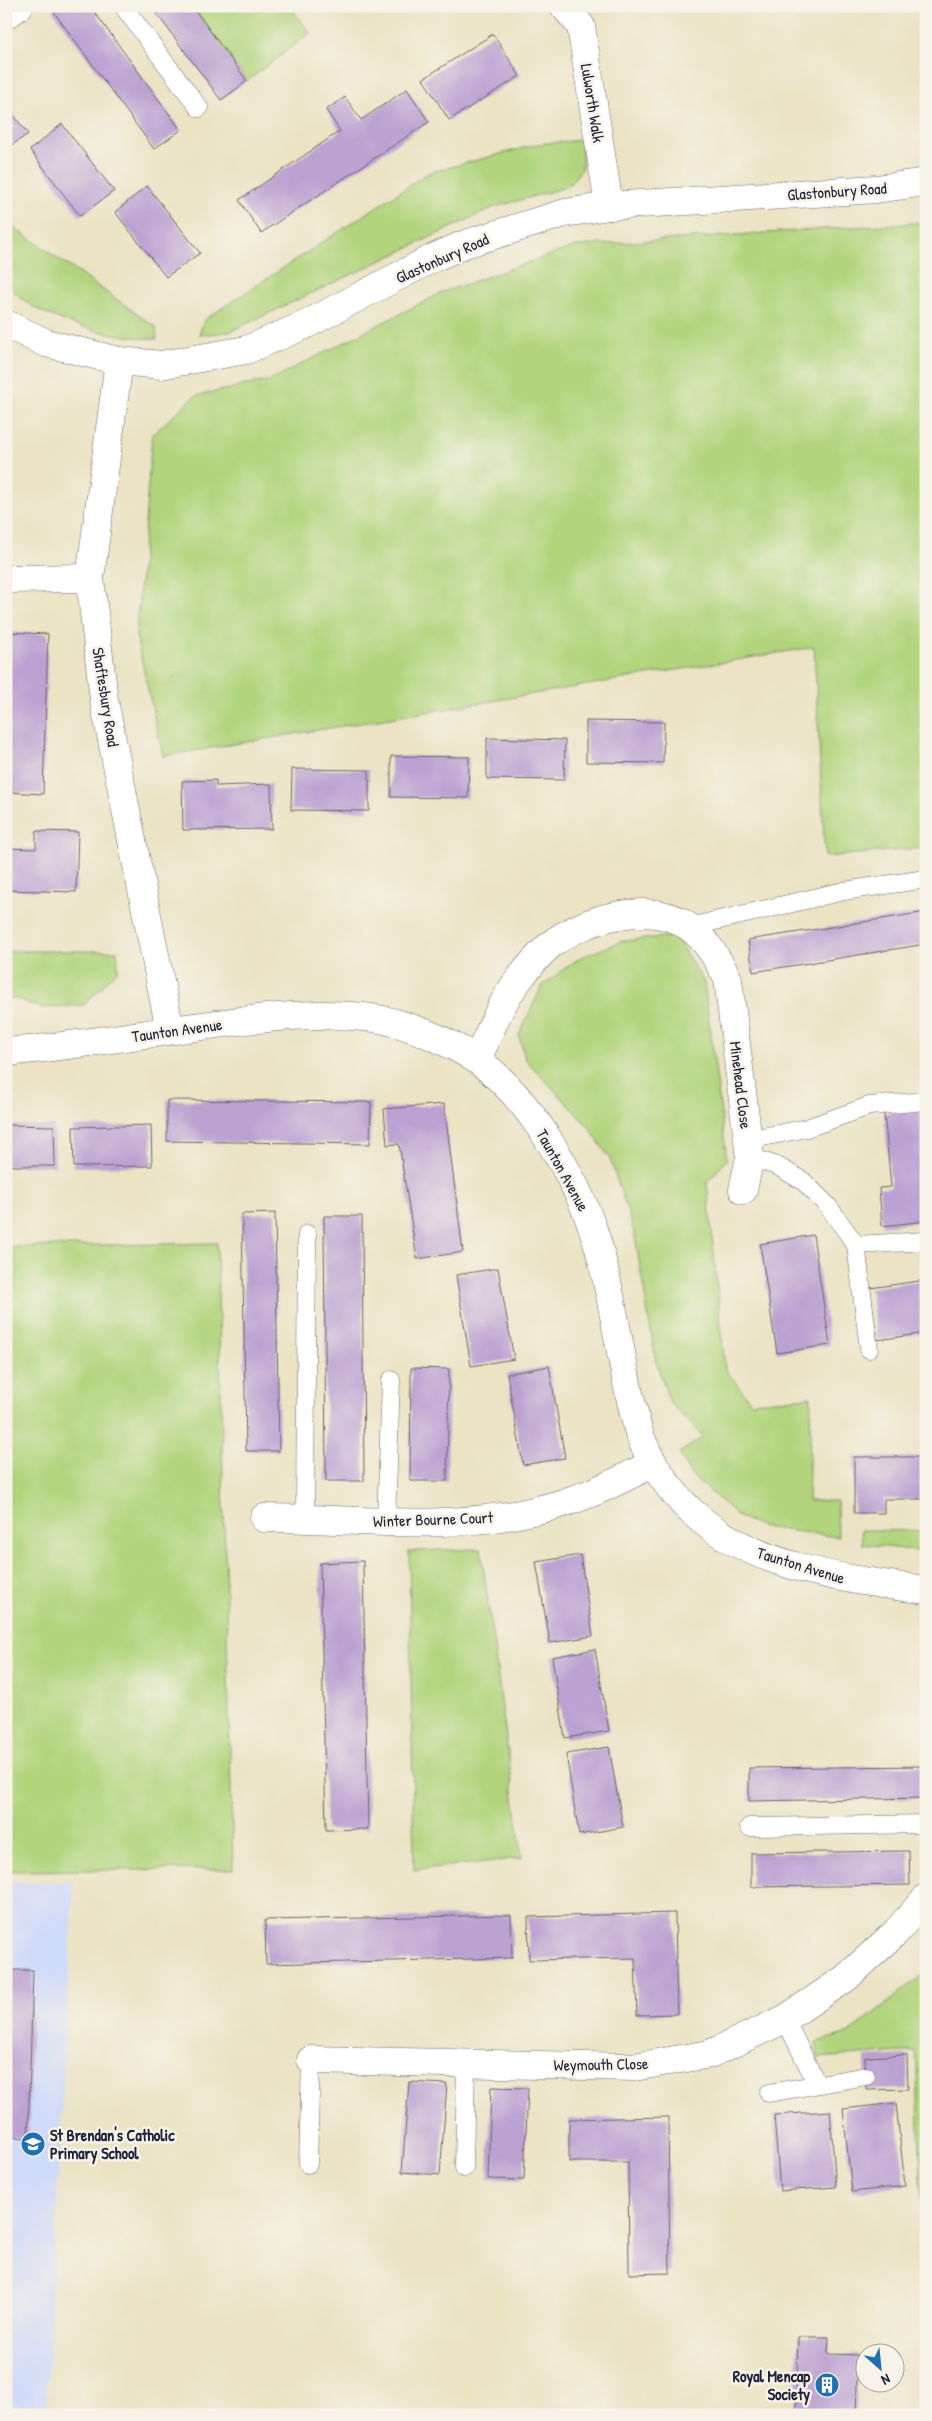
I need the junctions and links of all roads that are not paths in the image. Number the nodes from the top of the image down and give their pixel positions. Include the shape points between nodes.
1 (19, 6) edge
2 (123, 6) edge
3 (564, 6) edge
4 (6, 15) edge
5 (199, 108) dead end
6 (926, 182) edge
7 (608, 206) junction
8 (6, 324) edge
9 (119, 361) junction
10 (90, 578) junction
11 (6, 579) edge
12 (926, 879) edge
13 (689, 927) junction
14 (170, 1030) junction
15 (6, 1052) edge
16 (477, 1060) junction
17 (926, 1101) edge
18 (749, 1149) junction
19 (743, 1190) dead end
20 (307, 1234) dead end
21 (926, 1241) edge
22 (856, 1245) junction
23 (869, 1349) dead end
24 (391, 1380) dead end
25 (653, 1463) junction
26 (264, 1518) dead end
27 (305, 1518) junction
28 (386, 1522) junction
29 (926, 1590) edge
30 (926, 1824) edge
31 (749, 1827) dead end
32 (926, 1898) edge
33 (785, 2019) junction
34 (311, 2060) joint
35 (466, 2063) junction
36 (866, 2076) dead end
37 (817, 2084) junction
38 (769, 2092) dead end
39 (308, 2164) dead end
40 (464, 2168) dead end

1 - 4 street
2 - 5 lane
3 - 7 street, Lulworth Walk via 581,26
6 - 7 street, Glastonbury Road via 876,189
7 - 9 street, Glastonbury Road via 565,213 465,244 305,325 246,350 161,365
8 - 9 street, Glastonbury Road via 46,343
9 - 10 street, Shaftesbury Road
10 - 11 street
10 - 14 street, Shaftesbury Road via 104,700
12 - 13 lane via 844,891
13 - 16 street via 663,916 629,912 586,924 557,941 517,981 502,1005
13 - 18 street, Minehead Close via 716,954 728,978
14 - 15 street, Taunton Avenue
14 - 16 street, Taunton Avenue via 275,1016 375,1018 425,1033
16 - 25 street, Taunton Avenue via 509,1090 534,1120 588,1213 600,1252 639,1434
17 - 18 lane via 868,1106
18 - 19 street, Minehead Close
18 - 22 lane via 802,1181 828,1206
20 - 27 lane
21 - 22 lane
22 - 23 lane
24 - 28 lane
25 - 28 street, Winter Bourne Court via 612,1485 532,1512 466,1521
25 - 29 street, Taunton Avenue via 690,1511 722,1536 766,1557 851,1580
26 - 27 street, Winter Bourne Court
27 - 28 street, Winter Bourne Court
30 - 31 lane
32 - 33 street, Weymouth Close via 895,1933 846,1978
33 - 35 street, Weymouth Close via 710,2054 634,2067
33 - 37 lane
34 - 35 street, Weymouth Close
34 - 39 lane
35 - 40 lane
36 - 37 lane
37 - 38 lane

